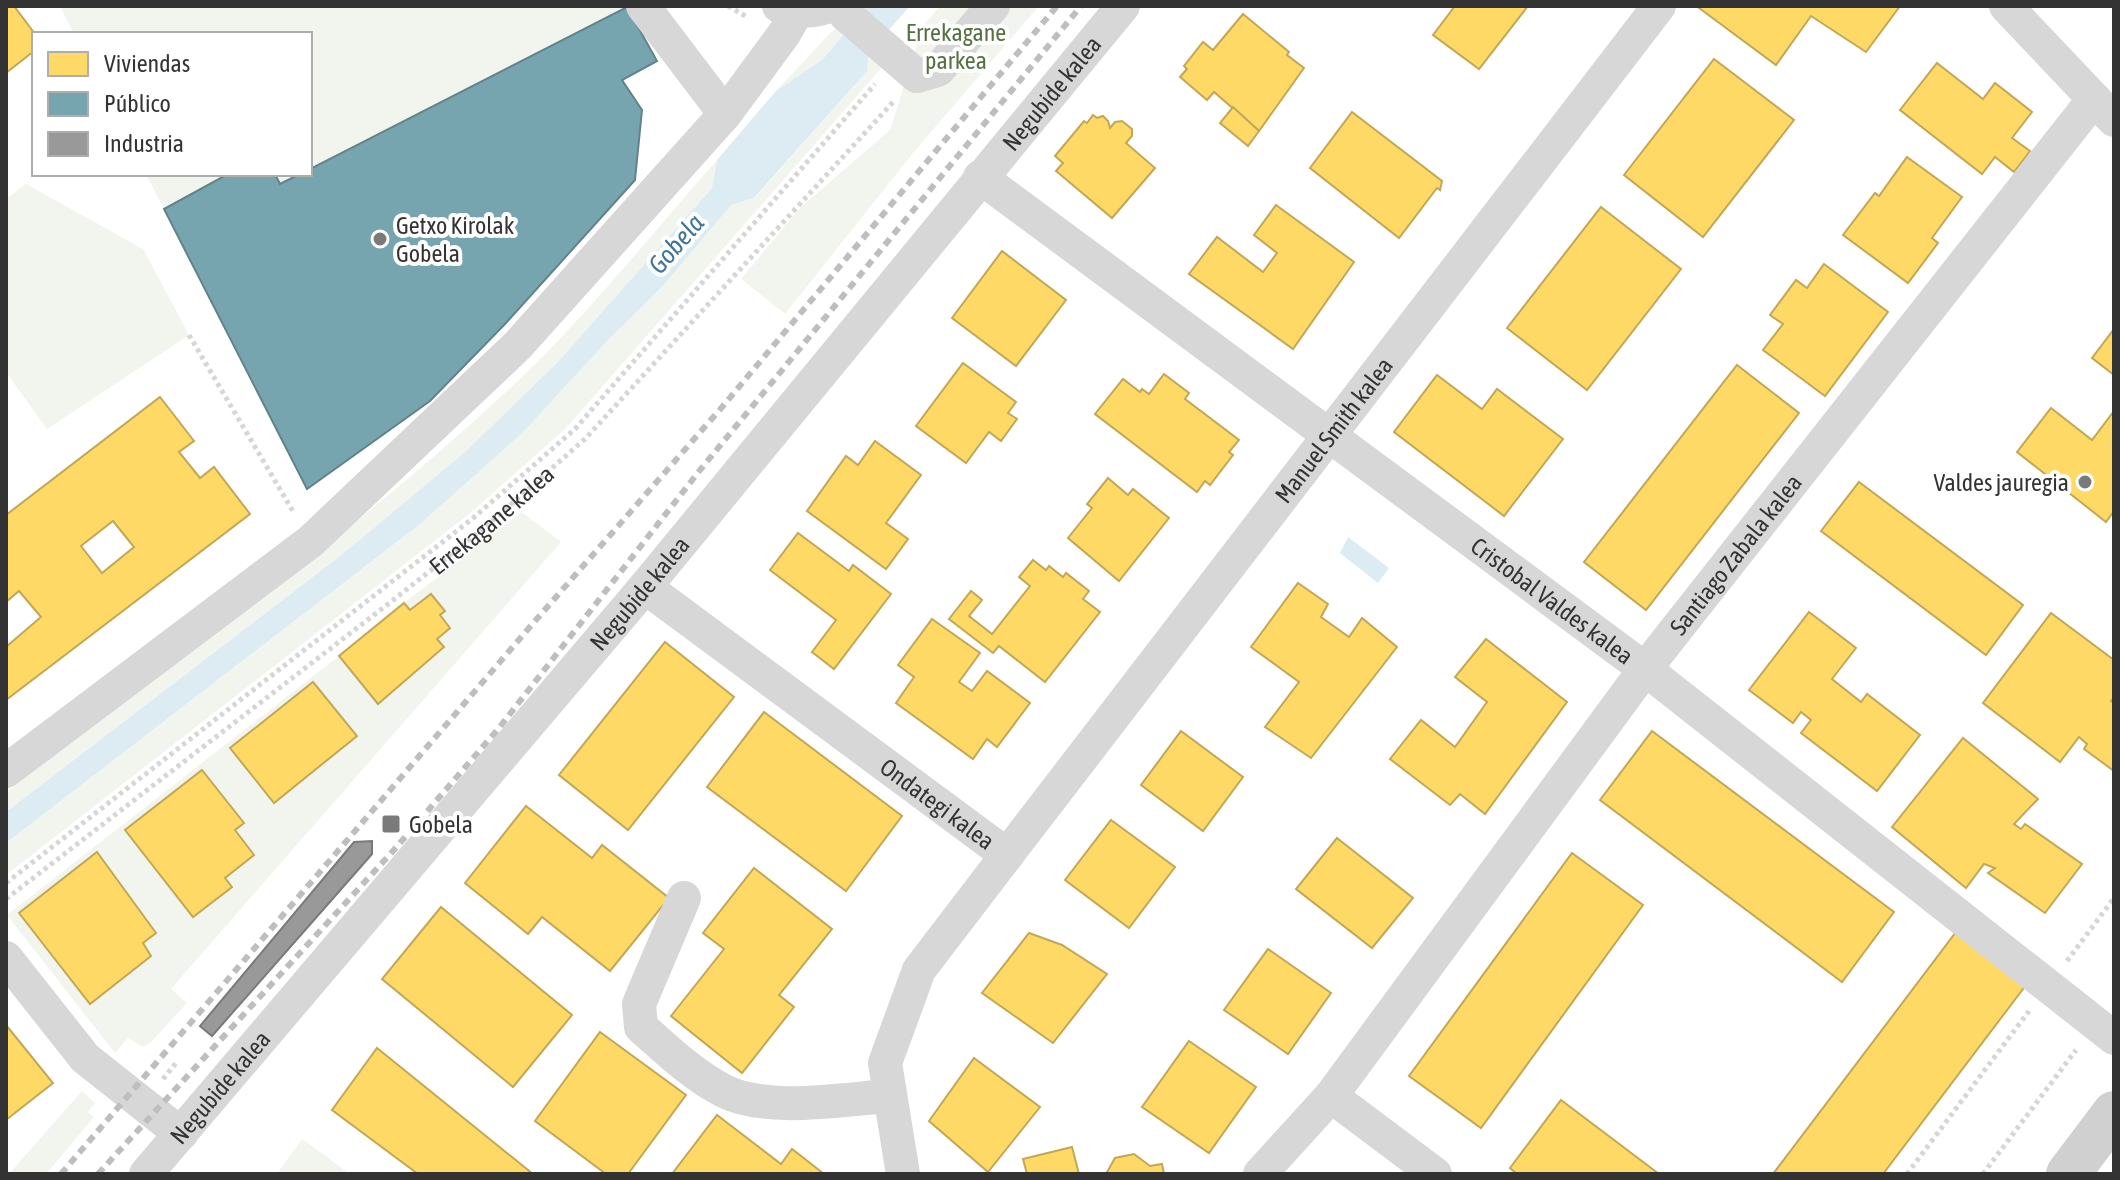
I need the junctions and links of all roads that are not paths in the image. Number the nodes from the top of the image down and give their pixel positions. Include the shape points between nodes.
1 (643, 6) edge
2 (993, 6) edge
3 (1123, 6) edge
4 (1659, 6) edge
5 (2006, 6) edge
6 (818, 9) edge
7 (2104, 110) edge
8 (725, 114) junction
9 (980, 177) junction
10 (1329, 438) junction
11 (645, 587) junction
12 (1645, 669) junction
13 (6, 771) edge
14 (1007, 855) junction
15 (684, 898) dead end
16 (6, 958) edge
17 (2104, 1031) edge
18 (890, 1096) junction
19 (1331, 1096) junction
20 (2114, 1113) edge
21 (181, 1134) junction
22 (146, 1174) edge
23 (903, 1174) edge
24 (1260, 1174) edge
25 (1435, 1174) edge
26 (2068, 1174) edge

1 - 8 street
2 - 6 street, bridge via 938,70 901,74
3 - 9 street, Negubide kalea
4 - 10 street, Manuel Smith kalea
5 - 7 street
6 - 8 street via 784,34
7 - 12 street, Santiago Zabala kalea
8 - 13 street via 518,345 311,541
9 - 10 street, Cristobal Valdes kalea
9 - 11 street, Negubide kalea
10 - 12 street, Cristobal Valdes kalea
10 - 14 street, Manuel Smith kalea
11 - 14 street, Ondategi kalea
11 - 21 street, Negubide kalea
12 - 17 street, Cristobal Valdes kalea
12 - 19 street, Santiago Zabala kalea
14 - 18 street, Ondategi kalea via 919,970 885,1063
15 - 18 street via 639,1004 641,1027 726,1092 765,1102
16 - 21 street via 85,1058
18 - 23 street, Ondategi kalea
19 - 24 street
19 - 25 street
20 - 26 street
21 - 22 street, Negubide kalea

